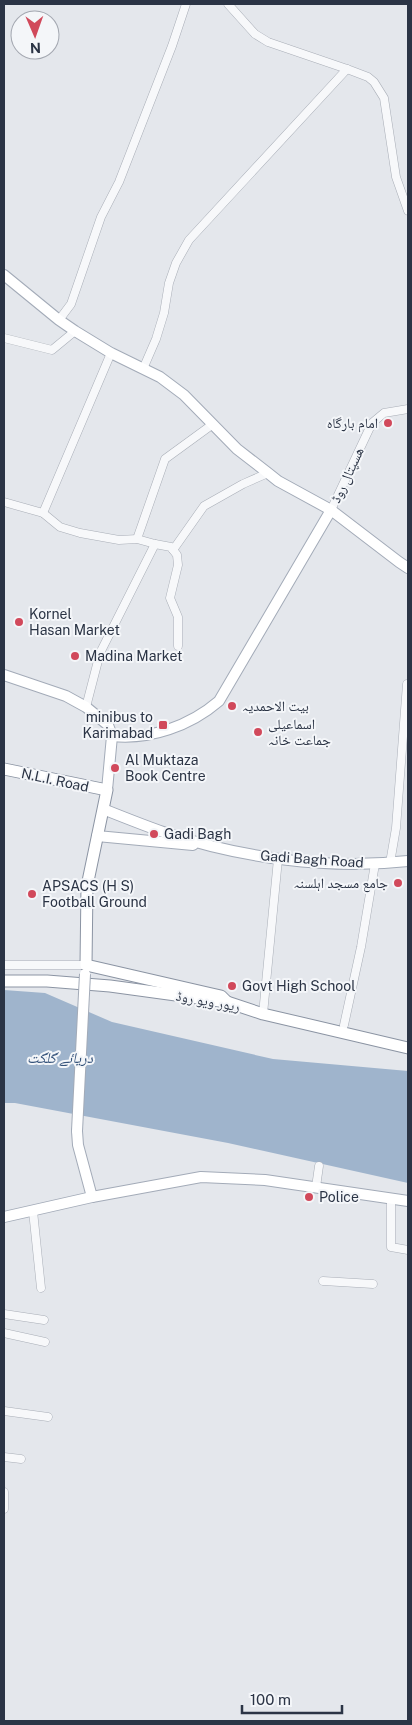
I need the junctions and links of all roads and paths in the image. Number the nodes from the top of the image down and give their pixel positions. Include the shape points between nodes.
1 (186, 4) edge
2 (228, 4) edge
3 (347, 69) junction
4 (408, 210) edge
5 (4, 275) edge
6 (59, 320) junction
7 (75, 331) junction
8 (4, 338) edge
9 (111, 353) junction
10 (143, 368) junction
11 (408, 409) edge
12 (213, 424) junction
13 (268, 473) junction
14 (4, 502) edge
15 (332, 510) junction
16 (43, 513) junction
17 (137, 539) junction
18 (155, 544) junction
19 (173, 550) junction
20 (408, 568) edge
21 (178, 646) dead end
22 (4, 675) edge
23 (407, 684) dead end
24 (86, 707) junction
25 (112, 736) junction
26 (4, 769) edge
27 (107, 790) junction
28 (103, 809) junction
29 (97, 836) junction
30 (163, 837) junction
31 (278, 859) junction
32 (408, 861) edge
33 (390, 863) junction
34 (374, 864) junction
35 (4, 965) edge
36 (86, 970) junction
37 (4, 981) edge
38 (227, 1002) junction
39 (263, 1014) junction
40 (344, 1025) dead end
41 (408, 1048) edge
42 (319, 1166) dead end
43 (316, 1187) junction
44 (92, 1197) junction
45 (391, 1198) junction
46 (408, 1201) edge
47 (33, 1211) junction
48 (4, 1217) edge
49 (408, 1250) edge
50 (323, 1281) dead end
51 (373, 1284) dead end
52 (41, 1288) dead end
53 (4, 1314) edge
54 (44, 1320) dead end
55 (4, 1333) edge
56 (45, 1342) dead end
57 (4, 1411) edge
58 (48, 1417) dead end
59 (4, 1457) edge
60 (21, 1459) dead end
61 (4, 1492) edge
62 (4, 1509) edge

1 - 6 street via 119,182 101,217 71,304
2 - 3 street via 255,34 268,42
3 - 4 street via 368,77 384,98 396,176
3 - 10 street via 189,240 176,263 156,339
5 - 6 main road
6 - 7 main road
7 - 8 street via 52,350
7 - 9 main road
9 - 10 main road
9 - 16 street
10 - 12 main road via 184,395
11 - 15 street, ھسپتال روڈ via 384,413 372,423
12 - 13 main road via 236,449
12 - 17 street via 165,458
13 - 15 main road
13 - 19 street via 204,506
14 - 16 street
15 - 20 main road
15 - 25 main road via 218,701 196,717 154,734
16 - 17 street via 60,527 80,533 119,540
17 - 18 street
18 - 19 street
18 - 24 street via 100,654
19 - 21 street via 178,565 170,598 178,617
22 - 24 main road via 57,692
23 - 33 street via 396,828
24 - 25 main road via 108,725
25 - 27 main road
26 - 27 highway, N.L.I. Road
27 - 28 highway
28 - 29 highway
28 - 30 main road, Gadi Bagh Road
29 - 30 main road, Gadi Bagh Road
29 - 36 highway via 86,899
30 - 31 main road, Gadi Bagh Road
31 - 34 main road, Gadi Bagh Road
31 - 39 street
32 - 33 main road, Gadi Bagh Road
33 - 34 main road, Gadi Bagh Road
34 - 40 street
35 - 36 street
36 - 38 highway via 221,996
36 - 44 main road, bridge via 77,1131
37 - 38 highway, ریور ویو روڈ via 110,986
38 - 39 highway, ریور ویو روڈ
39 - 41 highway, ریور ویو روڈ
42 - 43 street
43 - 44 main road via 237,1177 201,1177
43 - 45 main road
44 - 47 main road
45 - 46 main road
45 - 49 street via 391,1247
47 - 48 main road
47 - 52 street
50 - 51 street
53 - 54 street
55 - 56 street
57 - 58 street
59 - 60 street
61 - 62 street

